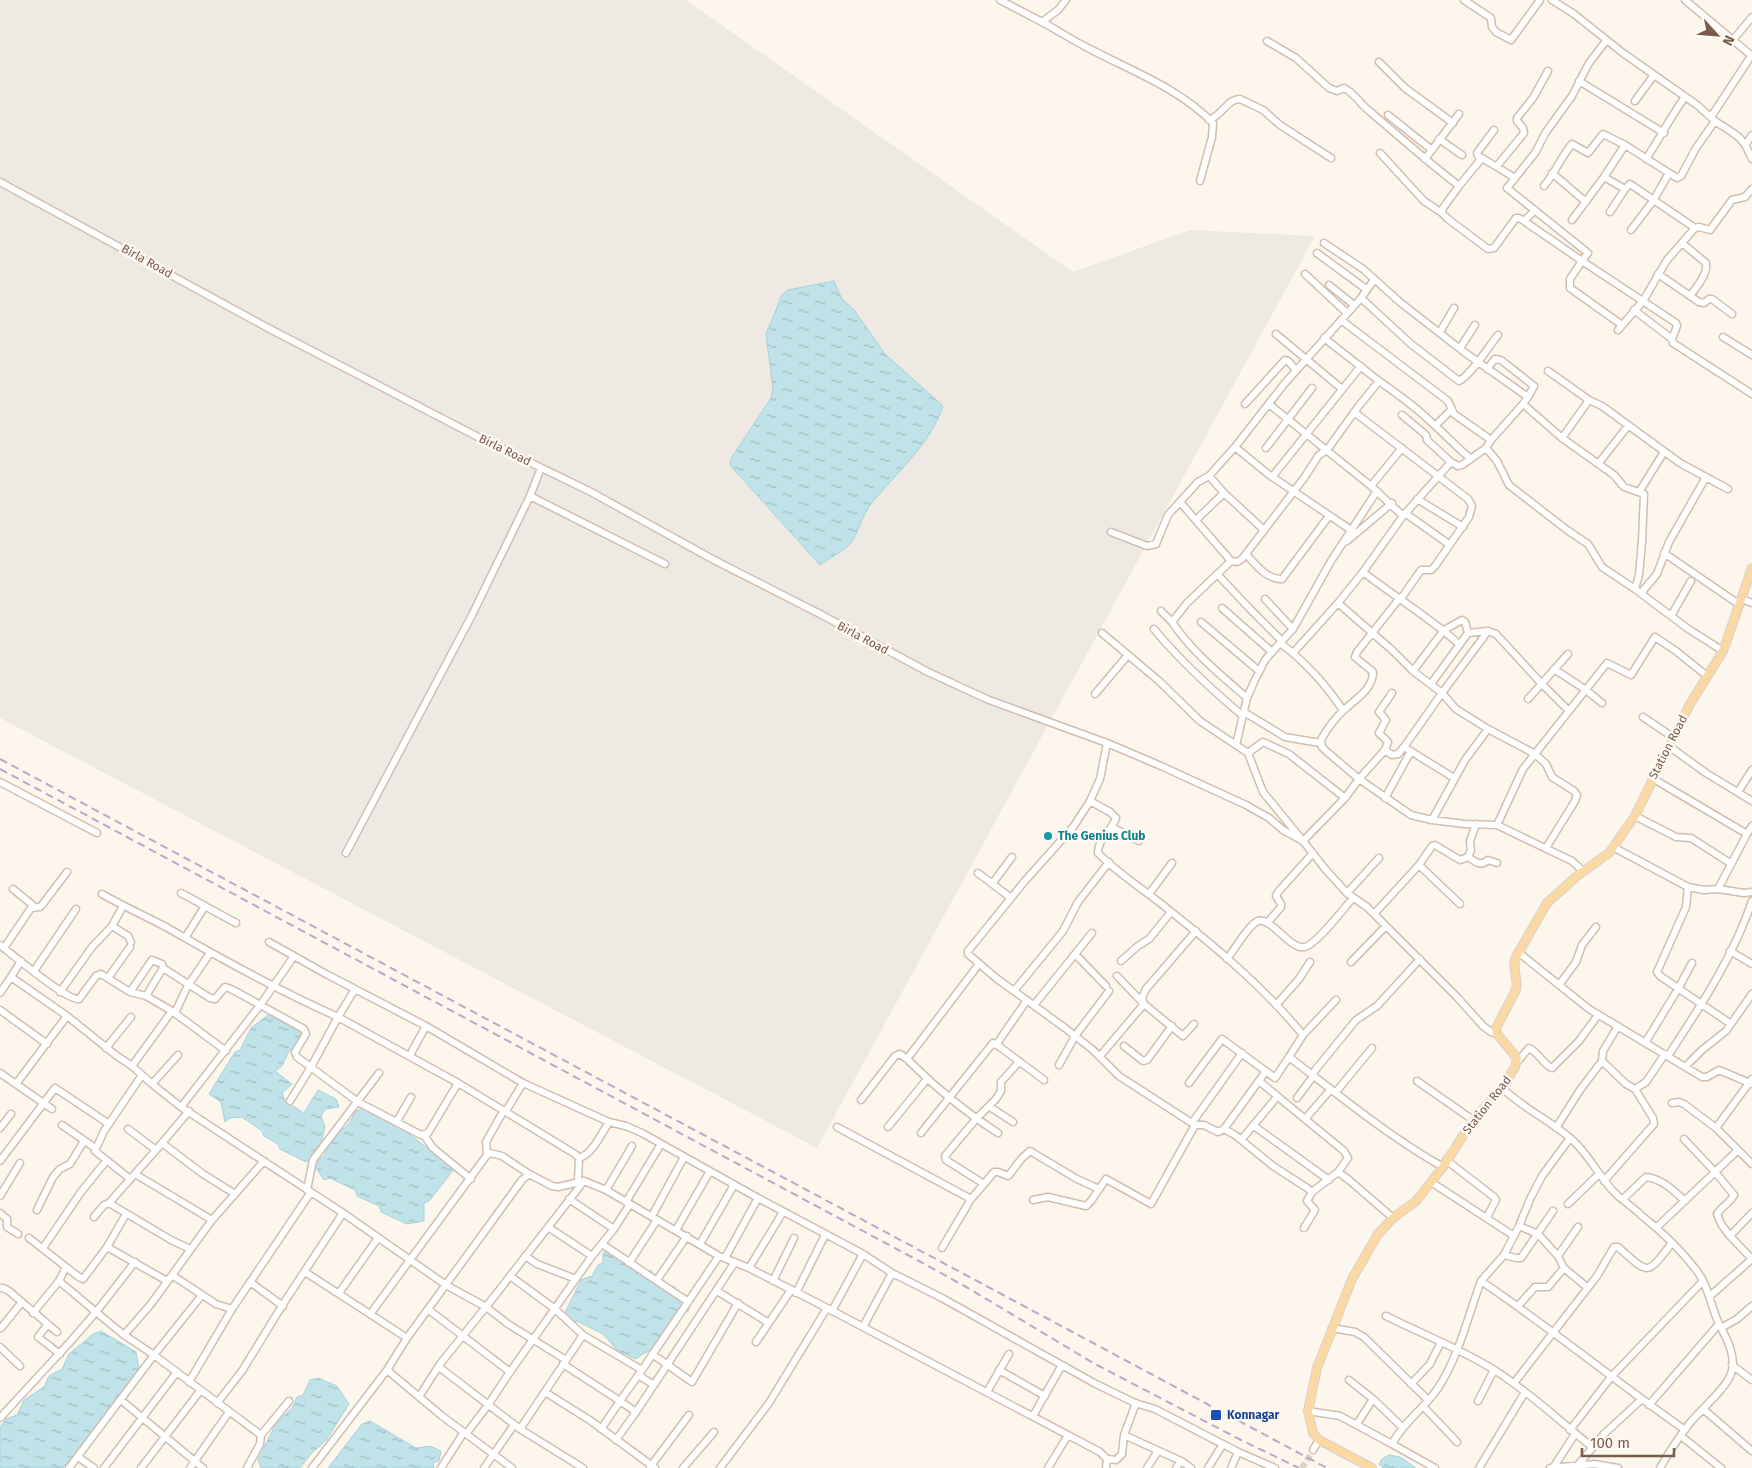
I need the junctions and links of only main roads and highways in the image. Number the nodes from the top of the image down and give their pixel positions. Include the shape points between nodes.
1 (1752, 568) edge
2 (1372, 1468) edge

1 - 2 main road, Station Road via 1723,651 1690,704 1635,816 1614,848 1547,903 1518,952 1514,961 1516,990 1498,1023 1497,1034 1517,1062 1502,1088 1473,1120 1416,1201 1378,1234 1352,1279 1317,1368 1308,1411 1313,1433 1319,1440

